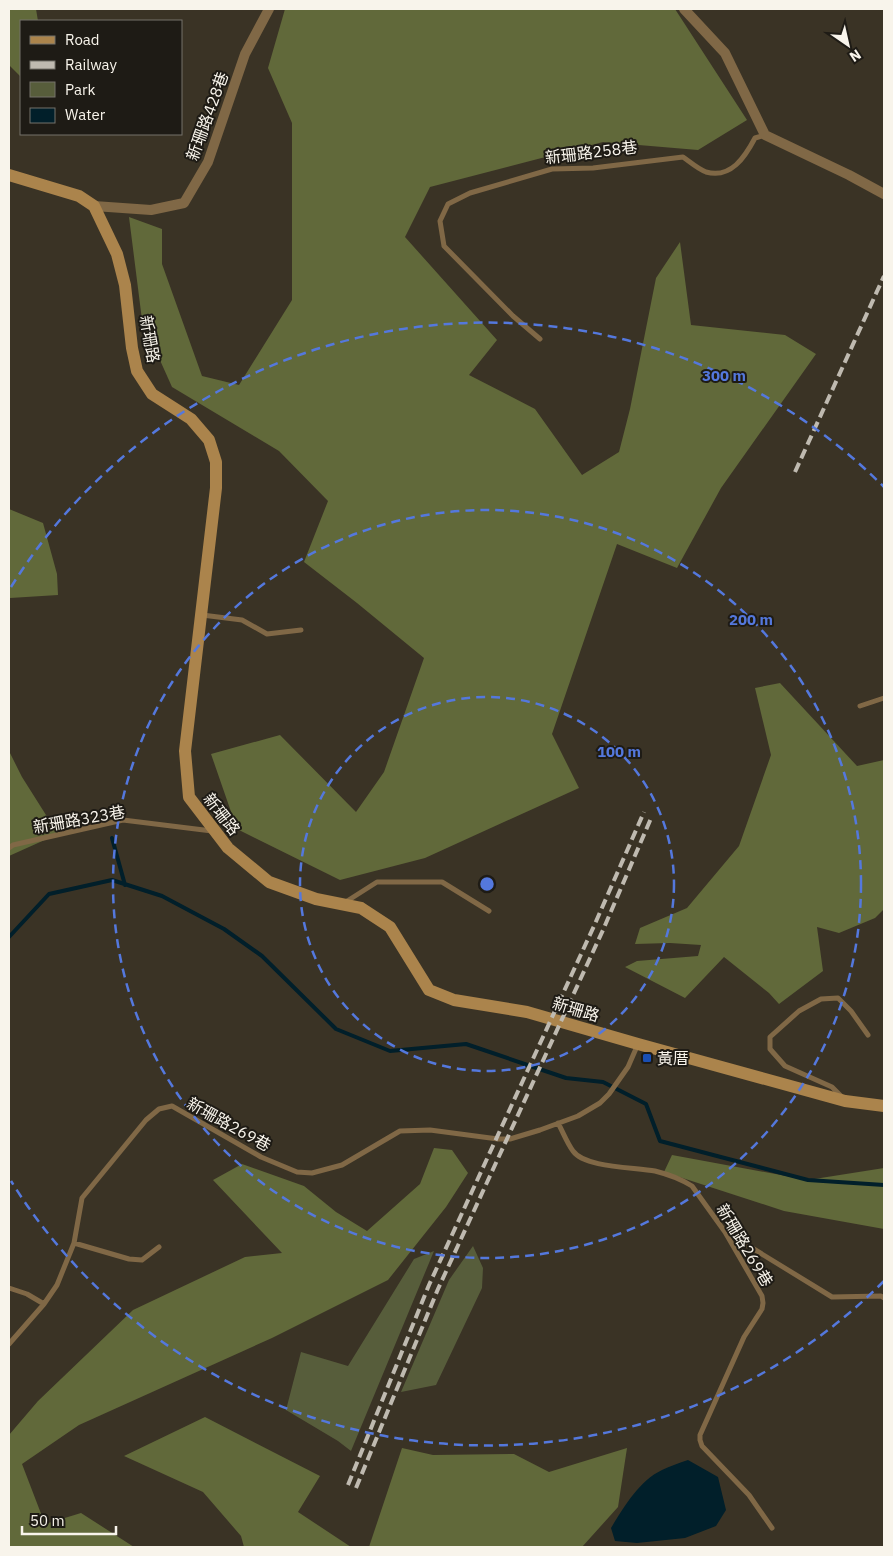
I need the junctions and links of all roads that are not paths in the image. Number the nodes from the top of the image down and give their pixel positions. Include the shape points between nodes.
1 (269, 9) edge
2 (684, 9) edge
3 (765, 135) junction
4 (9, 175) edge
5 (884, 194) edge
6 (94, 206) junction
7 (540, 340) dead end
8 (202, 615) junction
9 (302, 630) dead end
10 (884, 698) edge
11 (860, 706) dead end
12 (215, 831) junction
13 (9, 848) edge
14 (342, 904) junction
15 (489, 911) dead end
16 (868, 1035) dead end
17 (638, 1044) junction
18 (845, 1101) junction
19 (884, 1106) edge
20 (558, 1123) junction
21 (725, 1232) junction
22 (74, 1243) junction
23 (159, 1247) dead end
24 (9, 1288) edge
25 (884, 1298) edge
26 (44, 1304) junction
27 (9, 1344) edge
28 (772, 1528) dead end

1 - 6 street, 新珊路428巷 via 245,54 208,162 184,203 151,210
2 - 3 street via 725,53
3 - 5 street
3 - 7 lane, 新珊路258巷 via 755,138 746,156 722,173 705,172 683,157 593,168 552,169 470,193 448,204 440,220 444,246
4 - 6 street via 79,196
6 - 8 street, 新珊路 via 118,254 137,371 152,394 191,419 209,440 216,462
8 - 9 lane via 242,620 267,634
8 - 12 street, 新珊路 via 186,751 189,797
10 - 11 lane
12 - 13 lane, 新珊路323巷 via 123,820
12 - 14 street, 新珊路 via 228,848 269,882 316,899
14 - 15 lane via 377,882 442,882
14 - 17 street, 新珊路 via 361,908 390,927 429,990 454,1000 528,1012
16 - 18 lane via 838,998 821,999 799,1010 770,1037 770,1049 785,1066 832,1087
17 - 18 street, 新珊路
17 - 20 lane, 新珊路269巷 via 618,1083 600,1103 587,1112
18 - 19 street, 新珊路
20 - 21 lane, 新珊路269巷 via 573,1152 582,1159 657,1172 692,1186
20 - 22 lane, 新珊路269巷 via 498,1139 430,1130 400,1131 342,1165 306,1173 261,1157 172,1106 159,1109 146,1120 82,1198
21 - 25 lane via 832,1297
21 - 28 lane, 新珊路269巷 via 763,1303 744,1337 700,1440 749,1495
22 - 23 lane via 130,1260 142,1260
22 - 26 lane, 新珊路269巷 via 57,1285
24 - 26 lane
26 - 27 lane, 新珊路269巷

